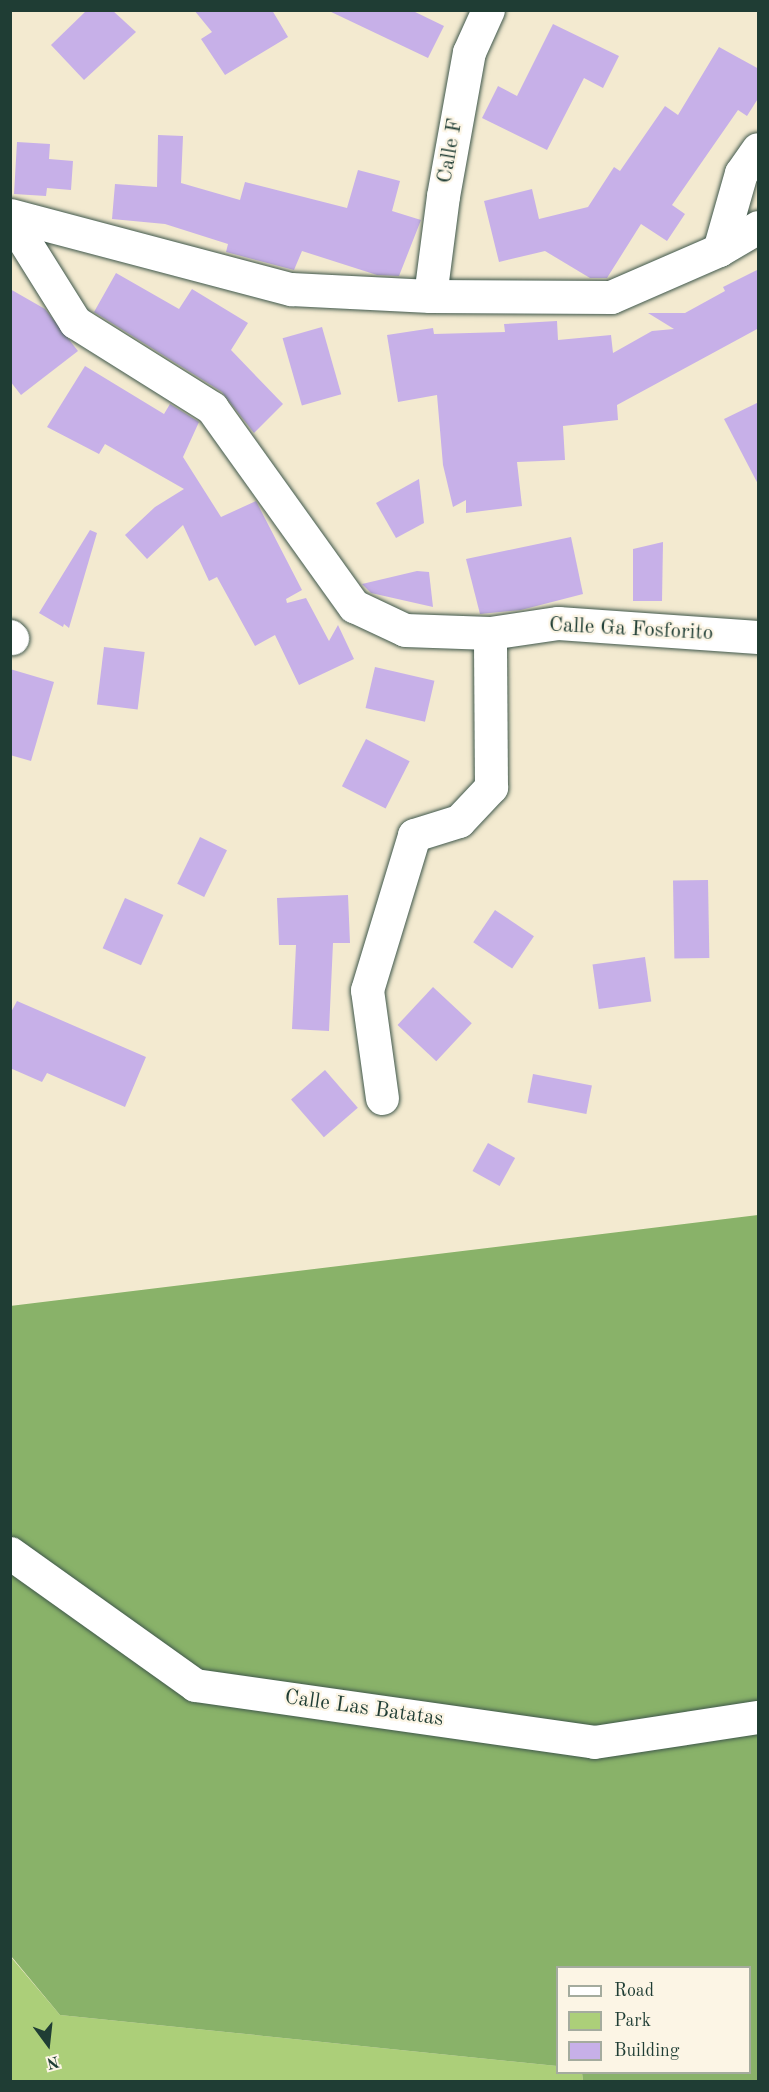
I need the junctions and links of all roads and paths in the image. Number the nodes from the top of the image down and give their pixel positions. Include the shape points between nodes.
1 (488, 10) edge
2 (759, 149) edge
3 (10, 216) edge
4 (759, 227) edge
5 (719, 250) junction
6 (430, 296) junction
7 (490, 633) junction
8 (759, 637) edge
9 (381, 1098) dead end
10 (10, 1552) edge
11 (759, 1717) edge

1 - 6 street, Calle F via 469,52
2 - 5 street via 741,173
3 - 6 street via 291,289
3 - 7 street, Calle Ga Fosforito via 75,322 212,408 354,606 405,630
4 - 5 street
5 - 6 street via 611,297
7 - 8 street, Calle Ga Fosforito via 558,623
7 - 9 street via 491,788 459,821 414,835 367,990
10 - 11 street, Calle Las Batatas via 195,1685 594,1742

